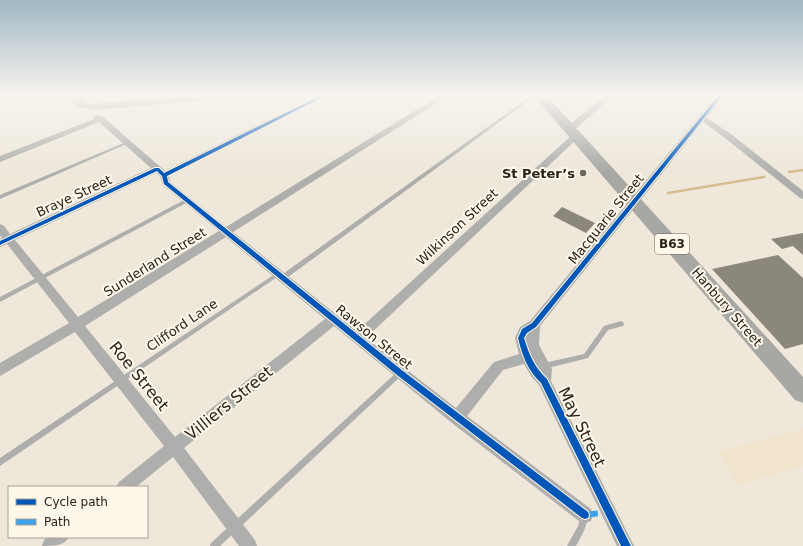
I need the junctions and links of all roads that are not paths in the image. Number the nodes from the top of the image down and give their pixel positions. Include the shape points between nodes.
1 (81, 121) edge
2 (105, 121) edge
3 (269, 121) edge
4 (403, 121) edge
5 (497, 121) edge
6 (563, 121) edge
7 (584, 121) edge
8 (699, 121) edge
9 (707, 121) edge
10 (573, 132) junction
11 (127, 143) junction
12 (0, 158) edge
13 (161, 172) junction
14 (0, 196) edge
15 (803, 196) edge
16 (188, 200) junction
17 (635, 202) junction
18 (225, 231) junction
19 (3, 237) edge
20 (280, 276) junction
21 (41, 279) junction
22 (0, 300) edge
23 (334, 319) junction
24 (621, 324) dead end
25 (76, 325) junction
26 (357, 338) junction
27 (531, 356) junction
28 (544, 366) junction
29 (0, 370) edge
30 (400, 373) junction
31 (121, 380) junction
32 (544, 381) junction
33 (803, 393) edge
34 (457, 418) junction
35 (174, 447) junction
36 (0, 462) edge
37 (125, 486) edge
38 (585, 515) joint
39 (234, 527) junction
40 (60, 538) edge
41 (50, 546) edge
42 (214, 546) edge
43 (249, 546) edge
44 (570, 546) edge
45 (626, 546) edge

1 - 12 street
2 - 11 street, Rawson Street
3 - 13 street, Braye Street
4 - 18 street, Sunderland Street
5 - 20 lane, Clifford Lane
6 - 10 main road, Hanbury Street / B63
7 - 10 street, Wilkinson Street
8 - 17 street, Macquarie Street
9 - 15 street
10 - 17 main road, Hanbury Street / B63
10 - 26 street, Wilkinson Street
11 - 13 street, Rawson Street
11 - 14 lane
13 - 16 street, Rawson Street via 166,183
13 - 19 street, Braye Street
16 - 18 street, Rawson Street
16 - 21 lane
17 - 27 street, Macquarie Street via 534,325
17 - 33 main road, Hanbury Street / B63
18 - 20 street, Rawson Street
18 - 25 street, Sunderland Street
19 - 21 street, Roe Street
20 - 23 street, Rawson Street
20 - 31 lane, Clifford Lane
21 - 22 lane
21 - 25 street, Roe Street
23 - 26 street, Rawson Street
23 - 35 street, Villiers Street
24 - 28 lane via 606,328 586,356
25 - 29 street, Sunderland Street
25 - 31 street, Roe Street
26 - 30 street, Rawson Street
27 - 28 street
27 - 32 street, May Street via 535,374
27 - 34 street via 499,366
28 - 32 street, May Street
30 - 34 street, Rawson Street
30 - 39 lane
31 - 35 street, Roe Street
31 - 36 lane, Clifford Lane
32 - 45 street, May Street
34 - 38 street, Rawson Street
35 - 37 street, Villiers Street
35 - 39 street, Roe Street
38 - 44 lane via 581,528
39 - 42 lane
39 - 43 street, Roe Street
40 - 41 street

